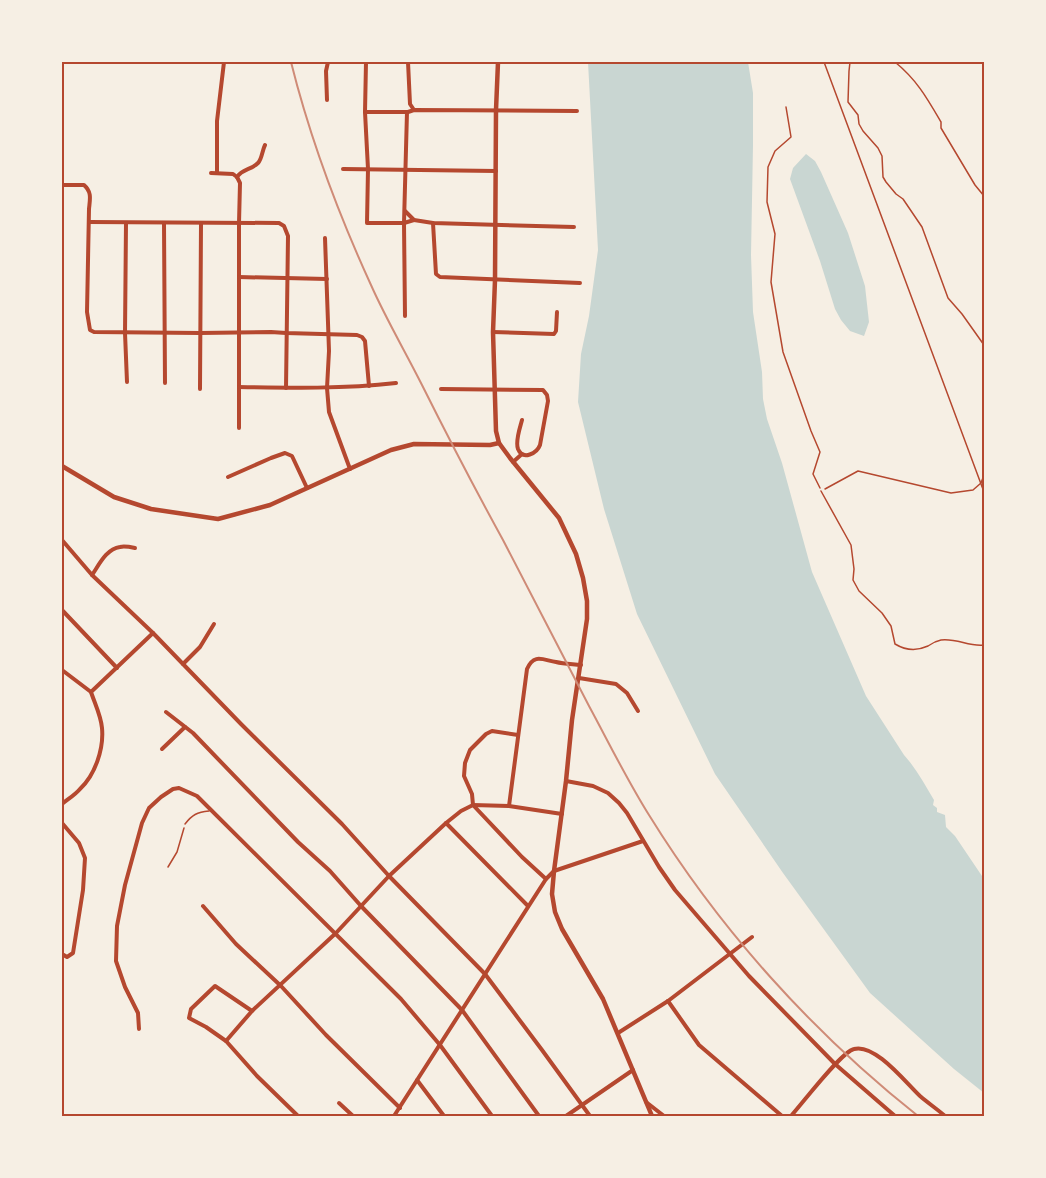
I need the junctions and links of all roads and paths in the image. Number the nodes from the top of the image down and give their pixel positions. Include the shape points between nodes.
1 (224, 62) edge
2 (327, 62) edge
3 (366, 62) edge
4 (408, 62) edge
5 (498, 62) edge
6 (824, 62) edge
7 (850, 62) edge
8 (895, 62) edge
9 (327, 100) dead end
10 (786, 107) dead end
11 (414, 110) junction
12 (496, 110) junction
13 (578, 111) dead end
14 (365, 112) junction
15 (407, 112) junction
16 (265, 145) dead end
17 (343, 169) dead end
18 (368, 170) junction
19 (405, 170) junction
20 (496, 171) junction
21 (211, 173) dead end
22 (217, 173) junction
23 (237, 177) junction
24 (62, 185) edge
25 (984, 195) edge
26 (404, 211) junction
27 (414, 220) junction
28 (89, 222) junction
29 (126, 223) junction
30 (164, 223) junction
31 (404, 223) junction
32 (433, 223) junction
33 (201, 224) junction
34 (239, 224) junction
35 (496, 224) junction
36 (574, 227) dead end
37 (325, 238) dead end
38 (239, 277) junction
39 (287, 278) junction
40 (327, 279) junction
41 (495, 280) junction
42 (580, 283) dead end
43 (557, 312) dead end
44 (405, 316) dead end
45 (239, 332) junction
46 (493, 332) junction
47 (125, 333) junction
48 (164, 333) junction
49 (200, 333) junction
50 (286, 333) junction
51 (328, 334) junction
52 (984, 345) edge
53 (126, 382) dead end
54 (165, 383) dead end
55 (396, 383) dead end
56 (369, 386) junction
57 (239, 387) junction
58 (286, 388) junction
59 (327, 388) junction
60 (200, 389) dead end
61 (441, 389) dead end
62 (495, 389) junction
63 (522, 420) dead end
64 (239, 428) dead end
65 (499, 443) junction
66 (522, 454) junction
67 (513, 462) junction
68 (62, 466) edge
69 (350, 469) junction
70 (984, 475) edge
71 (228, 477) dead end
72 (981, 483) junction
73 (307, 488) junction
74 (821, 491) junction
75 (984, 492) edge
76 (62, 540) edge
77 (135, 548) dead end
78 (92, 575) junction
79 (62, 610) edge
80 (214, 624) dead end
81 (153, 633) junction
82 (984, 645) edge
83 (183, 664) junction
84 (581, 665) junction
85 (117, 668) junction
86 (62, 670) edge
87 (579, 678) junction
88 (91, 692) junction
89 (638, 711) dead end
90 (166, 712) dead end
91 (185, 727) junction
92 (518, 735) junction
93 (162, 749) dead end
94 (566, 782) junction
95 (62, 804) edge
96 (473, 805) junction
97 (509, 806) junction
98 (213, 811) junction
99 (562, 814) junction
100 (446, 823) junction
101 (62, 824) edge
102 (185, 824) joint
103 (643, 841) junction
104 (168, 867) dead end
105 (554, 871) junction
106 (389, 876) junction
107 (546, 879) junction
108 (203, 906) dead end
109 (360, 906) junction
110 (528, 906) junction
111 (336, 933) junction
112 (752, 937) dead end
113 (62, 954) edge
114 (730, 954) junction
115 (485, 974) junction
116 (281, 986) junction
117 (668, 1000) junction
118 (462, 1010) junction
119 (252, 1011) junction
120 (139, 1029) dead end
121 (618, 1033) junction
122 (226, 1041) junction
123 (440, 1045) junction
124 (836, 1064) junction
125 (633, 1070) junction
126 (417, 1080) junction
127 (646, 1102) junction
128 (339, 1103) dead end
129 (581, 1105) junction
130 (400, 1108) junction
131 (397, 1115) edge
132 (298, 1116) edge
133 (352, 1116) edge
134 (444, 1116) edge
135 (492, 1116) edge
136 (539, 1116) edge
137 (566, 1116) edge
138 (590, 1116) edge
139 (652, 1116) edge
140 (664, 1116) edge
141 (782, 1116) edge
142 (791, 1116) edge
143 (896, 1116) edge
144 (945, 1116) edge

1 - 22 street via 217,121
2 - 9 street
3 - 14 street
4 - 11 street via 410,104
5 - 12 main road
6 - 72 path
7 - 52 path via 848,102 882,156 883,177 916,217 948,298
8 - 25 path via 920,87
10 - 74 path via 791,137 775,151 768,167 767,202 775,234 771,282 783,352 820,453 813,474
11 - 12 street
11 - 15 street
12 - 13 street
12 - 20 main road
14 - 15 street
14 - 18 street
15 - 19 street
16 - 23 street via 258,163
17 - 18 street
18 - 19 street
18 - 31 street via 367,223
19 - 20 street
19 - 26 street
20 - 35 main road
21 - 22 street
22 - 23 street
23 - 34 street
24 - 28 street via 84,185 88,189
26 - 27 street
26 - 31 street
27 - 31 street
27 - 32 street
28 - 29 street
28 - 47 street via 90,330
29 - 30 street
29 - 47 street
30 - 33 street
30 - 48 street
31 - 44 street
32 - 35 street
32 - 41 street via 436,274 440,278
33 - 34 street
33 - 49 street
34 - 38 street
34 - 39 street via 284,226 288,236
35 - 36 street
35 - 41 main road
37 - 40 street
38 - 39 street
38 - 45 street
39 - 40 street
39 - 50 street
40 - 51 street
41 - 42 street
41 - 46 main road
43 - 46 street via 554,334
45 - 49 street
45 - 50 street
45 - 57 street
46 - 62 main road
47 - 48 street
47 - 53 street
48 - 49 street
48 - 54 street
49 - 60 street
50 - 51 street
50 - 58 street
51 - 56 street via 362,337
51 - 59 street
55 - 56 street
56 - 59 street
57 - 58 street
57 - 64 street
58 - 59 street
59 - 69 street via 329,412
61 - 62 street
62 - 65 main road
62 - 66 street via 543,390 547,395 538,451
63 - 66 street via 518,449
65 - 67 main road
65 - 69 main road via 414,444
66 - 67 street
67 - 84 main road via 559,518 576,554 587,601
68 - 73 main road via 114,497 151,509 218,519 270,505
69 - 73 main road
70 - 72 path
71 - 73 street via 285,453 292,456
72 - 74 path via 973,490 951,493 858,471
72 - 75 path
74 - 82 lane via 851,544 853,580 882,613 895,644 909,650 940,640
76 - 78 street
77 - 78 street via 112,550
78 - 81 street
79 - 85 street
80 - 83 street via 200,647
81 - 83 street
81 - 85 street
83 - 106 street
84 - 87 main road
84 - 92 street via 542,658 530,663
85 - 88 street
86 - 88 street
87 - 89 street via 622,687
87 - 94 main road
88 - 95 street via 102,729 97,760 80,790
90 - 91 street
91 - 93 street
91 - 109 street via 330,871
92 - 96 street via 492,731 466,756 464,776
92 - 97 street
94 - 99 main road
94 - 103 street via 608,793 627,813
96 - 97 street
96 - 100 street
96 - 107 street
97 - 99 street
98 - 102 lane via 191,816
98 - 111 street
98 - 120 street via 197,796 173,789 149,808 142,823 117,926 116,961 138,1013
99 - 105 main road
100 - 106 street
100 - 110 street
101 - 113 street via 85,858 73,953 67,957
102 - 104 path
103 - 105 street
103 - 114 street via 675,890
105 - 107 street
105 - 121 main road via 555,912
106 - 109 street
106 - 115 street
107 - 110 street
108 - 116 street
109 - 111 street
109 - 118 street
110 - 115 street
111 - 116 street
111 - 123 street
112 - 114 street
114 - 117 street
114 - 124 street via 772,1002
115 - 118 street
115 - 129 street
116 - 119 street
116 - 130 street
117 - 121 street
117 - 141 street via 699,1046
118 - 123 street
118 - 136 street
119 - 122 street
119 - 122 street via 215,986 191,1010 189,1018
121 - 125 main road
122 - 132 street
123 - 126 street
123 - 135 street
124 - 142 street
124 - 143 street
124 - 144 street via 850,1050 863,1048 898,1072
125 - 127 main road
125 - 129 street
126 - 130 street
126 - 134 street
127 - 139 main road
127 - 140 street
128 - 133 street
129 - 137 street
129 - 138 street
130 - 131 street

